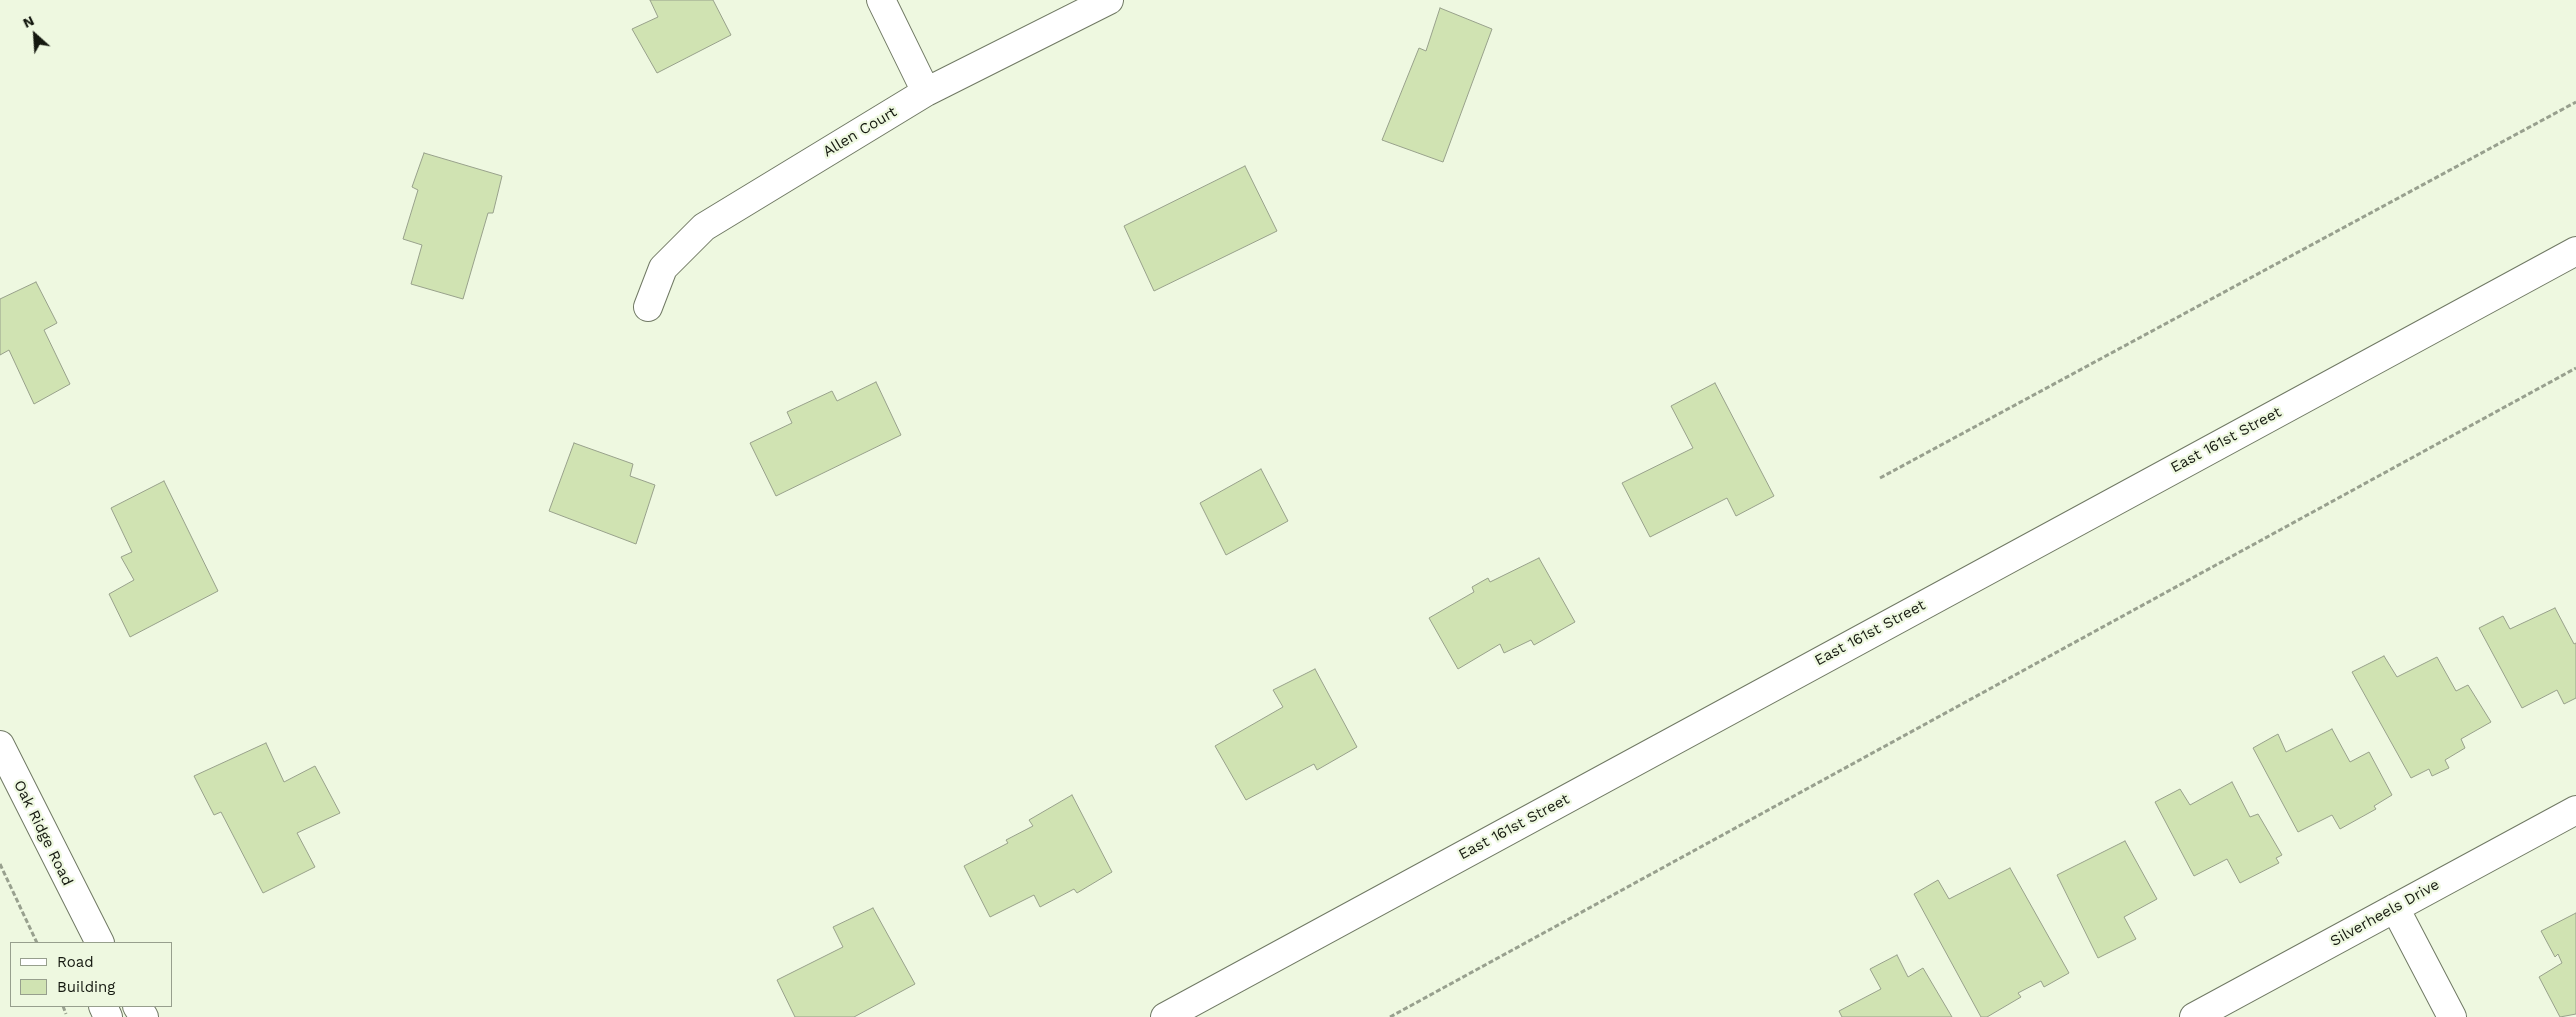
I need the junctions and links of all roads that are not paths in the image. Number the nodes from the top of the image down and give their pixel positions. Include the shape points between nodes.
1 (880, 0) edge
2 (1109, 0) edge
3 (926, 92) junction
4 (2576, 251) edge
5 (648, 306) dead end
6 (0, 745) edge
7 (2576, 810) edge
8 (2395, 908) junction
9 (92, 936) edge
10 (1165, 1017) edge
11 (2194, 1017) edge
12 (2452, 1017) edge

1 - 3 street
2 - 3 street, Allen Court
3 - 5 street, Allen Court via 704,227 663,268
4 - 10 street, East 161st Street
6 - 9 street, Oak Ridge Road
7 - 8 street, Silverheels Drive
8 - 11 street, Silverheels Drive
8 - 12 street

